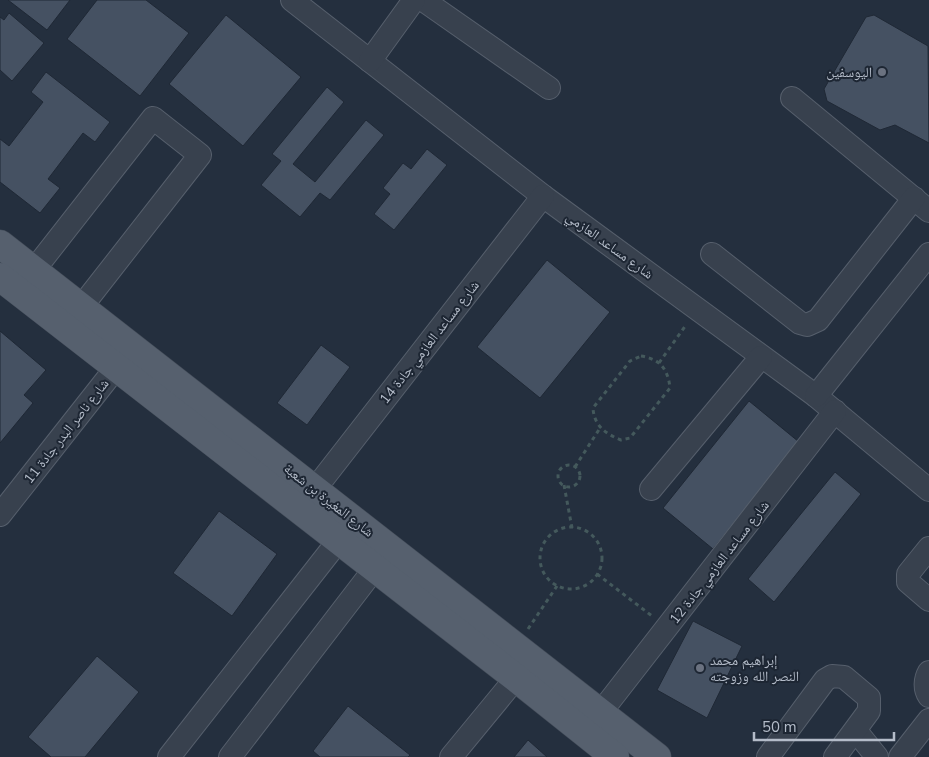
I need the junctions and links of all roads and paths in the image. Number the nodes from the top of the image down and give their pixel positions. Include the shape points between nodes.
1 (292, 0) edge
2 (414, 0) edge
3 (423, 0) edge
4 (370, 61) junction
5 (549, 88) dead end
6 (792, 98) dead end
7 (543, 196) junction
8 (922, 205) edge
9 (0, 244) edge
10 (712, 254) dead end
11 (929, 254) edge
12 (34, 270) junction
13 (0, 277) edge
14 (82, 306) junction
15 (698, 309) junction
16 (124, 357) junction
17 (760, 357) junction
18 (659, 363) junction
19 (816, 396) junction
20 (835, 411) junction
21 (600, 428) junction
22 (575, 467) junction
23 (564, 485) junction
24 (315, 489) junction
25 (651, 489) dead end
26 (929, 490) edge
27 (0, 515) edge
28 (572, 528) junction
29 (339, 540) junction
30 (929, 548) edge
31 (375, 568) junction
32 (597, 574) junction
33 (557, 586) junction
34 (929, 600) edge
35 (668, 628) junction
36 (516, 646) junction
37 (929, 672) edge
38 (516, 678) junction
39 (929, 696) edge
40 (601, 712) junction
41 (929, 720) edge
42 (856, 731) junction
43 (169, 757) edge
44 (230, 757) edge
45 (451, 757) edge
46 (615, 757) edge
47 (657, 757) edge
48 (768, 757) edge
49 (835, 757) edge
50 (877, 757) edge
51 (900, 757) edge

1 - 4 street, شارع مساعد العازمي
2 - 4 street
3 - 5 street
4 - 7 street, شارع مساعد العازمي
6 - 8 street
7 - 15 street, شارع مساعد العازمي
7 - 24 street, شارع مساعد العازمي جادة 14
8 - 10 street via 818,320 808,325 800,323
9 - 12 main road, شارع المغيرة بن شعبة
11 - 19 street
12 - 14 main road, شارع المغيرة بن شعبة
12 - 14 street via 153,118 200,155
13 - 16 main road, شارع المغيرة بن شعبة
14 - 16 main road, شارع المغيرة بن شعبة
15 - 17 street, شارع مساعد العازمي
15 - 18 path
16 - 24 main road, شارع المغيرة بن شعبة
16 - 27 street, شارع ناصر البدر جادة 11
16 - 29 main road, شارع المغيرة بن شعبة
17 - 19 street, شارع مساعد العازمي
17 - 25 street
18 - 21 path via 641,356 630,361 593,408 593,417
18 - 21 path via 669,377 670,388 630,438 621,440
19 - 20 street, شارع مساعد العازمي
20 - 26 street, شارع مساعد العازمي
20 - 35 street, شارع مساعد العازمي جادة 12
21 - 22 path
22 - 23 path via 580,473 579,480 570,487
22 - 23 path via 560,469 560,481
23 - 28 path
24 - 36 main road, شارع المغيرة بن شعبة
28 - 32 path via 589,533 597,541 601,564
28 - 33 path via 556,530 541,547 542,570
29 - 31 main road, شارع المغيرة بن شعبة
29 - 43 street
30 - 34 street via 908,574 908,582
31 - 38 main road, شارع المغيرة بن شعبة
31 - 44 street
32 - 33 path via 580,588
32 - 35 path
33 - 36 path
35 - 40 street, شارع مساعد العازمي جادة 12
36 - 40 main road, شارع المغيرة بن شعبة
37 - 39 street via 926,692
38 - 45 street
38 - 46 main road, شارع المغيرة بن شعبة
40 - 47 main road, شارع المغيرة بن شعبة
41 - 51 street
42 - 48 street via 869,712 869,698 844,677 832,676 825,680
42 - 49 street
42 - 50 street

